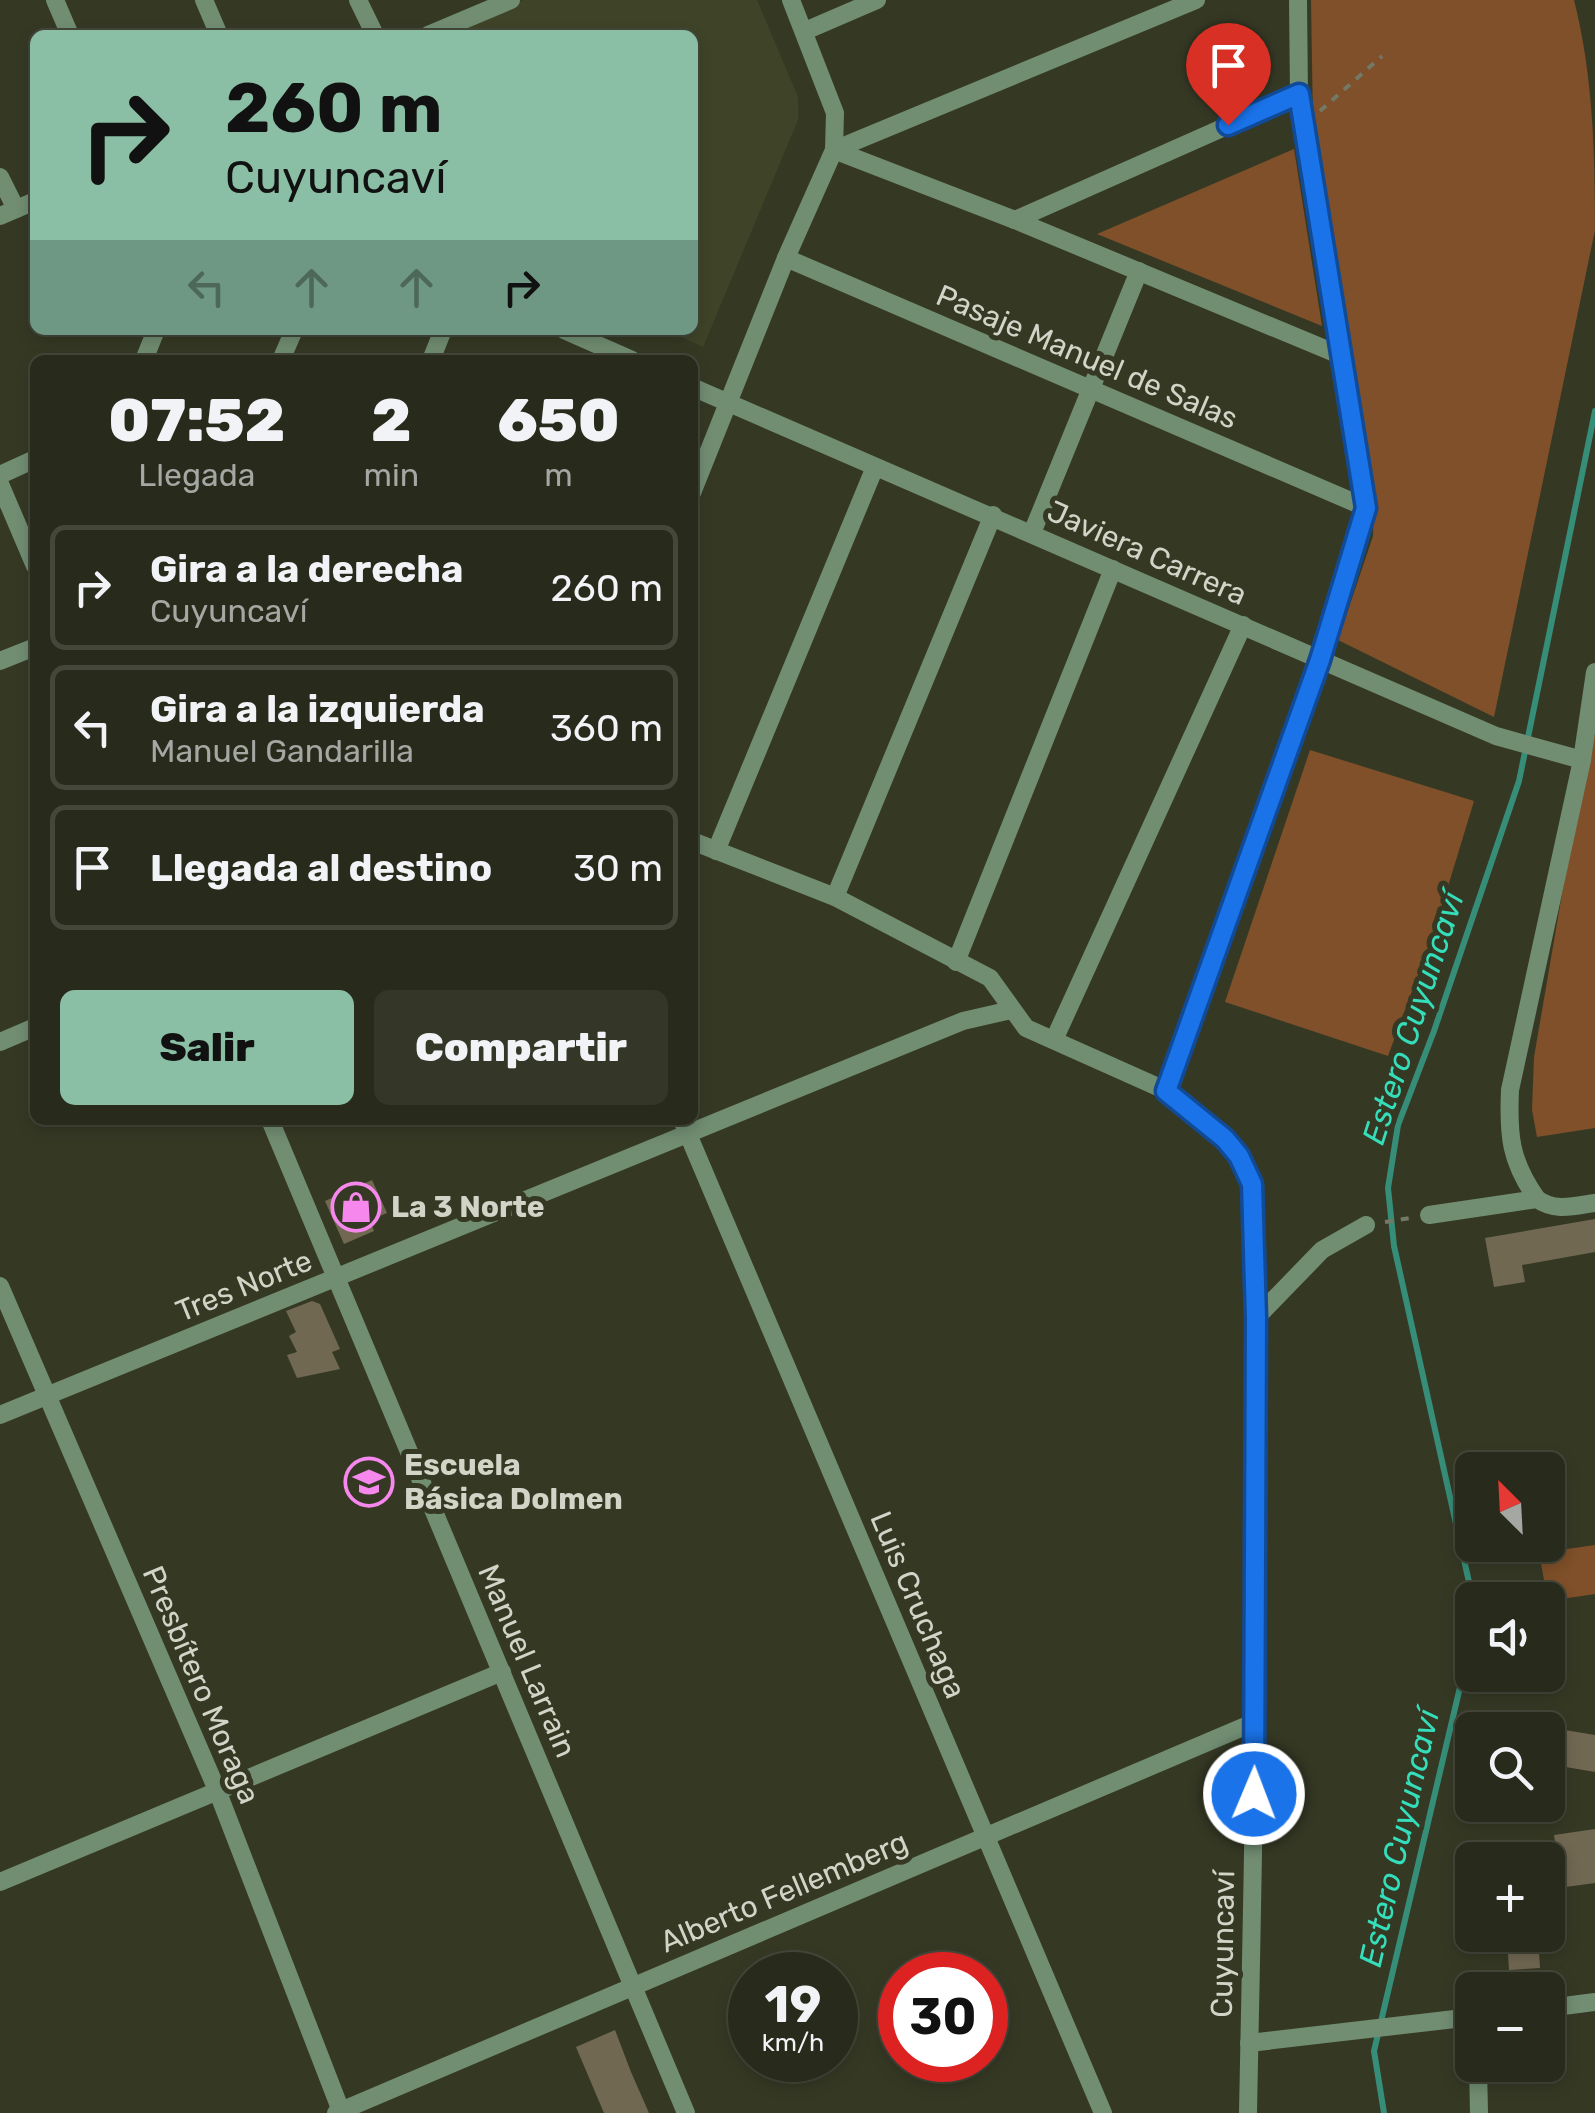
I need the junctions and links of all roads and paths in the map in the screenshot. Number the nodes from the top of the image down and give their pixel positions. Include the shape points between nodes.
1 (55, 0) edge
2 (204, 0) edge
3 (358, 0) edge
4 (791, 0) edge
5 (877, 0) edge
6 (1196, 0) edge
7 (1298, 0) edge
8 (506, 1) edge
9 (1154, 9) edge
10 (68, 30) edge
11 (217, 30) edge
12 (373, 30) edge
13 (439, 30) edge
14 (805, 31) junction
15 (1382, 56) dead end
16 (1299, 94) junction
17 (1304, 123) junction
18 (834, 150) junction
19 (0, 177) edge
20 (8, 212) edge
21 (1015, 220) junction
22 (786, 258) junction
23 (1139, 271) junction
24 (576, 335) edge
25 (592, 342) junction
26 (586, 355) edge
27 (621, 355) edge
28 (1342, 356) junction
29 (1092, 389) junction
30 (698, 390) edge
31 (728, 403) junction
32 (30, 461) edge
33 (874, 467) junction
34 (0, 476) edge
35 (698, 477) edge
36 (0, 484) edge
37 (1366, 508) junction
38 (993, 516) junction
39 (1032, 533) junction
40 (30, 554) edge
41 (1114, 569) junction
42 (1243, 626) junction
43 (30, 649) edge
44 (1320, 660) junction
45 (0, 661) edge
46 (1595, 672) edge
47 (1582, 760) junction
48 (698, 844) edge
49 (716, 851) junction
50 (835, 897) junction
51 (956, 962) junction
52 (1011, 1010) junction
53 (30, 1029) edge
54 (1054, 1040) junction
55 (0, 1042) edge
56 (1166, 1091) junction
57 (698, 1122) edge
58 (272, 1125) edge
59 (685, 1127) edge
60 (1536, 1200) junction
61 (1595, 1203) edge
62 (1430, 1215) joint
63 (1366, 1224) joint
64 (336, 1278) junction
65 (0, 1286) edge
66 (1256, 1318) junction
67 (46, 1396) junction
68 (0, 1415) edge
69 (502, 1672) junction
70 (1254, 1722) junction
71 (217, 1790) junction
72 (986, 1836) junction
73 (0, 1882) edge
74 (633, 1986) junction
75 (1595, 2002) edge
76 (1565, 2006) edge
77 (1455, 2019) edge
78 (1249, 2043) junction
79 (1478, 2082) edge
80 (338, 2112) edge
81 (686, 2113) edge
82 (1103, 2113) edge
83 (1248, 2113) edge
84 (1479, 2113) edge

1 - 10 street
2 - 11 street
3 - 12 street
4 - 14 street
5 - 14 street
6 - 9 street
7 - 16 street
8 - 13 street
9 - 18 street
14 - 18 street via 835,114
15 - 17 path
16 - 17 street
16 - 21 street
17 - 28 street
18 - 21 street
18 - 22 street
19 - 20 street
21 - 23 street
22 - 29 street, Pasaje Manuel de Salas
22 - 31 street
23 - 28 street
23 - 29 street
24 - 25 street
25 - 26 street
25 - 27 street
28 - 37 street
29 - 37 street, Pasaje Manuel de Salas
29 - 39 street
30 - 31 street, Javiera Carrera
31 - 33 street, Javiera Carrera
31 - 35 street
32 - 34 street
33 - 38 street, Javiera Carrera
33 - 49 street
36 - 40 street
37 - 44 street
38 - 39 street, Javiera Carrera
38 - 50 street
39 - 41 street, Javiera Carrera
41 - 42 street, Javiera Carrera
41 - 51 street
42 - 44 street, Javiera Carrera
42 - 54 street
43 - 45 street
44 - 47 street, Javiera Carrera via 1496,736
44 - 56 street
46 - 47 street
47 - 60 street via 1510,1090 1508,1134
48 - 49 street, Cuyuncaví
49 - 50 street, Cuyuncaví
50 - 51 street, Cuyuncaví
51 - 52 street, Cuyuncaví via 990,978
52 - 54 street, Cuyuncaví via 1026,1028
52 - 57 street, Tres Norte via 963,1020
53 - 55 street
54 - 56 street, Cuyuncaví
56 - 66 street, Cuyuncaví via 1225,1139 1247,1170
58 - 64 street, Manuel Larrain
59 - 64 street, Tres Norte
59 - 72 street, Luis Cruchaga
60 - 61 street via 1563,1208
60 - 62 street
62 - 63 path
63 - 66 street via 1322,1250
64 - 67 street, Tres Norte
64 - 69 street, Manuel Larrain
65 - 67 street, Presbítero Moraga
66 - 70 street, Cuyuncaví
67 - 68 street, Tres Norte
67 - 71 street, Presbítero Moraga
69 - 71 street
69 - 74 street, Manuel Larrain
70 - 72 street, Alberto Fellemberg
70 - 78 street, Cuyuncaví
71 - 73 street
71 - 80 street, Presbítero Moraga
72 - 74 street, Alberto Fellemberg
72 - 82 street, Luis Cruchaga
74 - 80 street, Alberto Fellemberg
74 - 81 street, Manuel Larrain
75 - 76 street
77 - 78 street
78 - 83 street, Cuyuncaví
79 - 84 street

